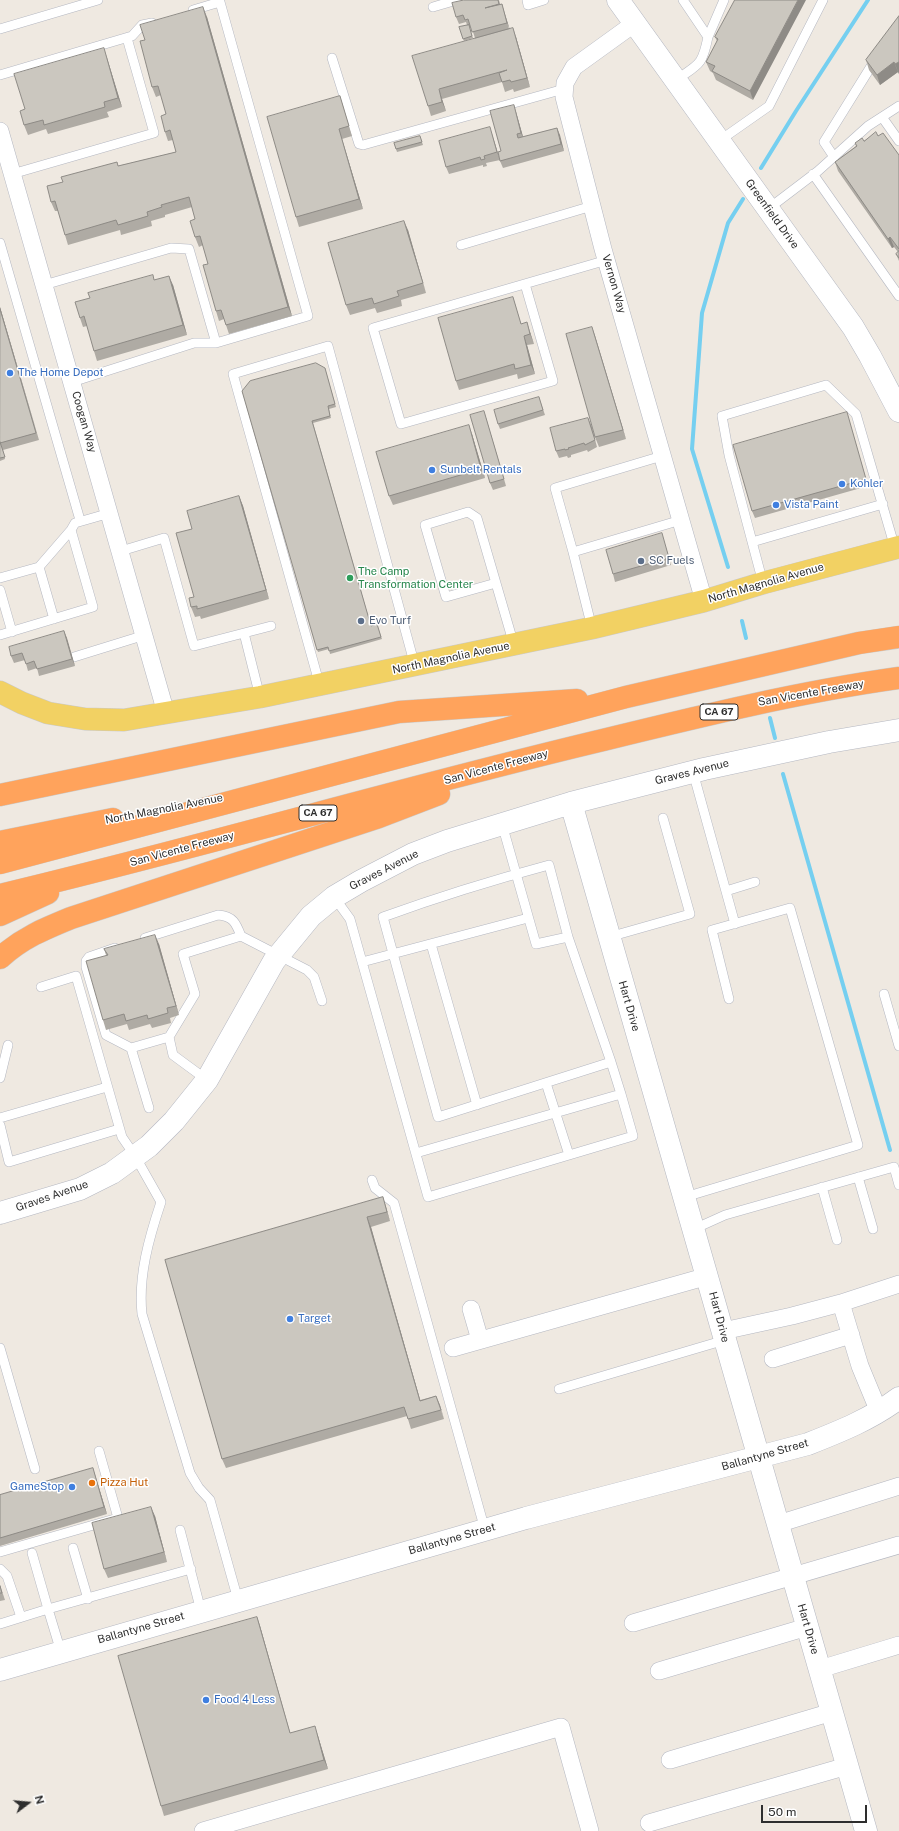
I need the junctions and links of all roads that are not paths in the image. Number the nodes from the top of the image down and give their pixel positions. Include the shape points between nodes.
1 (98, 0) edge
2 (457, 0) edge
3 (527, 0) edge
4 (544, 0) edge
5 (618, 0) edge
6 (683, 0) edge
7 (724, 0) edge
8 (823, 0) edge
9 (433, 7) dead end
10 (185, 13) edge
11 (164, 19) edge
12 (635, 23) junction
13 (0, 30) edge
14 (708, 37) junction
15 (127, 38) junction
16 (878, 55) edge
17 (332, 58) dead end
18 (0, 75) edge
19 (676, 80) junction
20 (564, 89) junction
21 (899, 106) edge
22 (882, 117) junction
23 (0, 131) edge
24 (719, 140) junction
25 (899, 141) edge
26 (834, 157) junction
27 (12, 174) junction
28 (813, 174) junction
29 (592, 206) junction
30 (768, 209) junction
31 (0, 243) edge
32 (461, 245) dead end
33 (607, 260) junction
34 (525, 284) junction
35 (44, 285) junction
36 (899, 296) edge
37 (216, 343) junction
38 (72, 382) junction
39 (899, 411) edge
40 (662, 456) junction
41 (883, 504) junction
42 (110, 512) junction
43 (80, 520) junction
44 (681, 520) junction
45 (71, 530) junction
46 (752, 542) junction
47 (897, 547) edge
48 (121, 551) junction
49 (573, 552) junction
50 (40, 567) junction
51 (0, 578) edge
52 (496, 583) junction
53 (763, 583) junction
54 (0, 590) edge
55 (704, 601) junction
56 (54, 620) junction
57 (271, 626) dead end
58 (592, 628) junction
59 (12, 632) junction
60 (244, 633) junction
61 (0, 635) edge
62 (145, 635) junction
63 (899, 637) edge
64 (514, 645) junction
65 (74, 657) dead end
66 (415, 666) junction
67 (899, 678) edge
68 (320, 686) junction
69 (0, 692) edge
70 (260, 697) junction
71 (626, 697) junction
72 (166, 713) junction
73 (899, 730) edge
74 (540, 755) junction
75 (352, 770) junction
76 (693, 772) junction
77 (0, 795) edge
78 (571, 803) junction
79 (663, 818) dead end
80 (502, 824) junction
81 (0, 842) edge
82 (0, 863) edge
83 (96, 872) junction
84 (516, 874) junction
85 (755, 882) dead end
86 (726, 891) junction
87 (0, 894) edge
88 (334, 897) junction
89 (0, 915) edge
90 (528, 918) junction
91 (735, 924) junction
92 (241, 936) junction
93 (568, 937) junction
94 (609, 937) junction
95 (431, 944) junction
96 (393, 954) junction
97 (279, 955) junction
98 (0, 958) edge
99 (362, 962) junction
100 (41, 987) dead end
101 (884, 994) dead end
102 (729, 999) dead end
103 (322, 1001) dead end
104 (169, 1037) junction
105 (8, 1045) dead end
106 (899, 1046) edge
107 (131, 1048) junction
108 (611, 1062) junction
109 (0, 1078) edge
110 (207, 1080) junction
111 (546, 1083) junction
112 (107, 1087) junction
113 (621, 1094) junction
114 (477, 1105) junction
115 (149, 1108) dead end
116 (555, 1113) junction
117 (0, 1118) edge
118 (0, 1125) edge
119 (119, 1129) junction
120 (416, 1153) junction
121 (569, 1155) junction
122 (135, 1156) junction
123 (858, 1177) junction
124 (372, 1180) dead end
125 (899, 1185) edge
126 (822, 1187) junction
127 (685, 1198) junction
128 (0, 1213) edge
129 (694, 1229) junction
130 (873, 1229) dead end
131 (837, 1240) dead end
132 (708, 1276) junction
133 (899, 1284) edge
134 (841, 1303) junction
135 (471, 1309) dead end
136 (724, 1335) junction
137 (851, 1335) junction
138 (480, 1340) junction
139 (0, 1348) edge
140 (453, 1348) dead end
141 (773, 1359) dead end
142 (559, 1389) dead end
143 (899, 1398) edge
144 (879, 1412) junction
145 (99, 1451) dead end
146 (759, 1458) junction
147 (35, 1469) dead end
148 (899, 1486) edge
149 (778, 1524) junction
150 (180, 1530) dead end
151 (485, 1530) junction
152 (899, 1545) edge
153 (73, 1548) dead end
154 (0, 1552) edge
155 (32, 1553) dead end
156 (0, 1569) edge
157 (191, 1569) junction
158 (793, 1577) junction
159 (88, 1599) junction
160 (238, 1600) junction
161 (48, 1610) junction
162 (202, 1610) junction
163 (21, 1617) junction
164 (633, 1623) dead end
165 (0, 1624) edge
166 (808, 1627) junction
167 (899, 1645) edge
168 (61, 1652) junction
169 (820, 1669) junction
170 (0, 1670) edge
171 (659, 1671) dead end
172 (832, 1712) junction
173 (670, 1760) dead end
174 (847, 1766) junction
175 (649, 1823) dead end
176 (203, 1831) edge
177 (590, 1831) edge
178 (866, 1831) edge

1 - 13 lane
2 - 9 lane
3 - 4 lane via 528,5
5 - 12 main road
6 - 14 lane
7 - 14 lane
8 - 24 lane via 769,106
10 - 37 lane via 220,2 308,316
11 - 15 lane via 142,25
12 - 19 main road, Greenfield Drive
12 - 20 street via 574,67 568,75
14 - 19 lane via 701,61
15 - 18 lane
15 - 27 lane via 154,133
16 - 26 lane via 824,142
17 - 20 lane via 358,144 363,145
19 - 24 main road, Greenfield Drive
20 - 29 street, Vernon Way
21 - 22 lane
22 - 25 lane
22 - 26 lane via 868,126
23 - 27 street, Coogan Way
24 - 30 main road, Greenfield Drive
26 - 28 lane
27 - 35 street, Coogan Way
28 - 30 lane
28 - 36 lane
29 - 32 lane
29 - 33 street, Vernon Way
30 - 39 main road, Greenfield Drive via 852,327 882,376
31 - 43 lane
33 - 34 lane
33 - 40 street, Vernon Way
34 - 34 lane via 373,328 401,424 553,381
35 - 37 lane via 171,248 189,249
35 - 38 street, Coogan Way
37 - 38 lane via 194,343
38 - 42 street, Coogan Way
40 - 44 street, Vernon Way
40 - 49 lane via 555,488
41 - 46 lane
41 - 46 lane via 856,414 826,385 722,416 729,455
41 - 47 lane
42 - 43 lane
42 - 48 street, Coogan Way
43 - 45 lane
44 - 49 lane
44 - 55 street, Vernon Way
45 - 50 lane
45 - 56 lane via 93,607
46 - 53 lane
47 - 53 main road, North Magnolia Avenue
48 - 60 lane via 164,538 194,646
48 - 62 street, Coogan Way
49 - 58 lane
50 - 51 lane
50 - 56 lane
52 - 52 lane via 477,518 468,512 425,525 446,597
52 - 64 lane
53 - 55 main road, North Magnolia Avenue
54 - 59 lane
55 - 58 main road, North Magnolia Avenue
56 - 59 lane
57 - 60 lane
58 - 64 main road, North Magnolia Avenue
59 - 61 lane
60 - 70 lane
62 - 65 lane
62 - 72 street, Coogan Way
63 - 71 highway via 859,643
64 - 66 main road, North Magnolia Avenue
66 - 68 main road, North Magnolia Avenue
66 - 68 lane via 328,346 233,374
67 - 74 highway, San Vicente Freeway / CA 67 via 755,703
68 - 70 main road, North Magnolia Avenue
69 - 72 main road, North Magnolia Avenue via 48,713 86,720 124,720
70 - 72 main road, North Magnolia Avenue
71 - 75 highway
71 - 77 highway via 399,712
73 - 76 main road, Graves Avenue via 829,742
74 - 83 highway, San Vicente Freeway / CA 67
74 - 98 highway via 379,817 71,918 31,935
75 - 81 highway, North Magnolia Avenue
75 - 82 highway
76 - 78 main road, Graves Avenue
76 - 86 lane
78 - 80 main road, Graves Avenue
78 - 94 main road, Hart Drive
79 - 94 lane via 690,914
80 - 84 lane
80 - 88 main road, Graves Avenue via 413,854 361,880
83 - 87 highway
83 - 89 highway
84 - 90 lane
84 - 93 lane via 549,865
84 - 96 lane via 449,893 383,917
85 - 86 lane
86 - 91 lane
88 - 97 main road, Graves Avenue via 311,916
88 - 99 lane via 350,919
90 - 93 lane via 536,944
90 - 95 lane
91 - 102 lane via 712,930
91 - 127 lane via 790,908 858,1145
92 - 97 lane
92 - 104 lane via 183,954 195,994
92 - 107 lane via 235,921 218,915 89,957 86,967 106,1035
93 - 108 lane
94 - 127 main road, Hart Drive
95 - 96 lane
95 - 114 lane
96 - 99 lane
96 - 114 lane via 438,1117
97 - 103 lane via 307,970 314,977
97 - 110 main road, Graves Avenue
99 - 120 lane
100 - 112 lane via 76,976
101 - 106 lane
104 - 107 lane
104 - 110 lane via 173,1055
105 - 109 lane
107 - 115 lane
108 - 111 lane
108 - 113 lane
110 - 122 main road, Graves Avenue via 174,1121
111 - 114 lane
111 - 116 lane
112 - 117 lane
112 - 119 lane
113 - 116 lane
113 - 121 lane via 634,1136
116 - 120 lane
116 - 121 lane
118 - 119 lane via 9,1162
119 - 122 lane
120 - 121 lane via 428,1197
122 - 128 main road, Graves Avenue via 80,1189
122 - 160 lane via 161,1202 150,1234 144,1263 140,1301 142,1314 190,1473 210,1500
123 - 125 lane via 894,1167
123 - 126 lane
123 - 130 lane
124 - 151 lane via 375,1188 394,1203
126 - 129 lane via 725,1215
126 - 131 lane
127 - 129 main road, Hart Drive
129 - 132 main road, Hart Drive
132 - 136 main road, Hart Drive
132 - 138 street
133 - 134 street
134 - 136 street
134 - 137 street
135 - 138 street
136 - 142 lane
136 - 146 main road, Hart Drive
137 - 141 street
137 - 144 street via 860,1366
138 - 140 street
139 - 147 lane
143 - 144 main road, Ballantyne Street
144 - 146 main road, Ballantyne Street via 848,1429
145 - 154 lane via 118,1518
146 - 149 main road, Hart Drive
146 - 151 main road, Ballantyne Street
148 - 149 street
149 - 158 main road, Hart Drive
150 - 157 lane
151 - 160 main road, Ballantyne Street
152 - 158 street
153 - 159 lane
155 - 161 lane
156 - 163 lane via 7,1576
157 - 159 lane
157 - 162 lane
158 - 164 street
158 - 166 main road, Hart Drive
159 - 161 lane
160 - 162 main road, Ballantyne Street
161 - 163 lane
161 - 168 lane
162 - 168 main road, Ballantyne Street
163 - 165 lane
166 - 169 main road, Hart Drive
166 - 171 street
167 - 169 street
168 - 170 main road, Ballantyne Street
169 - 172 main road, Hart Drive
172 - 173 street
172 - 174 main road, Hart Drive
174 - 175 street
174 - 178 main road, Hart Drive
176 - 177 street via 561,1726

